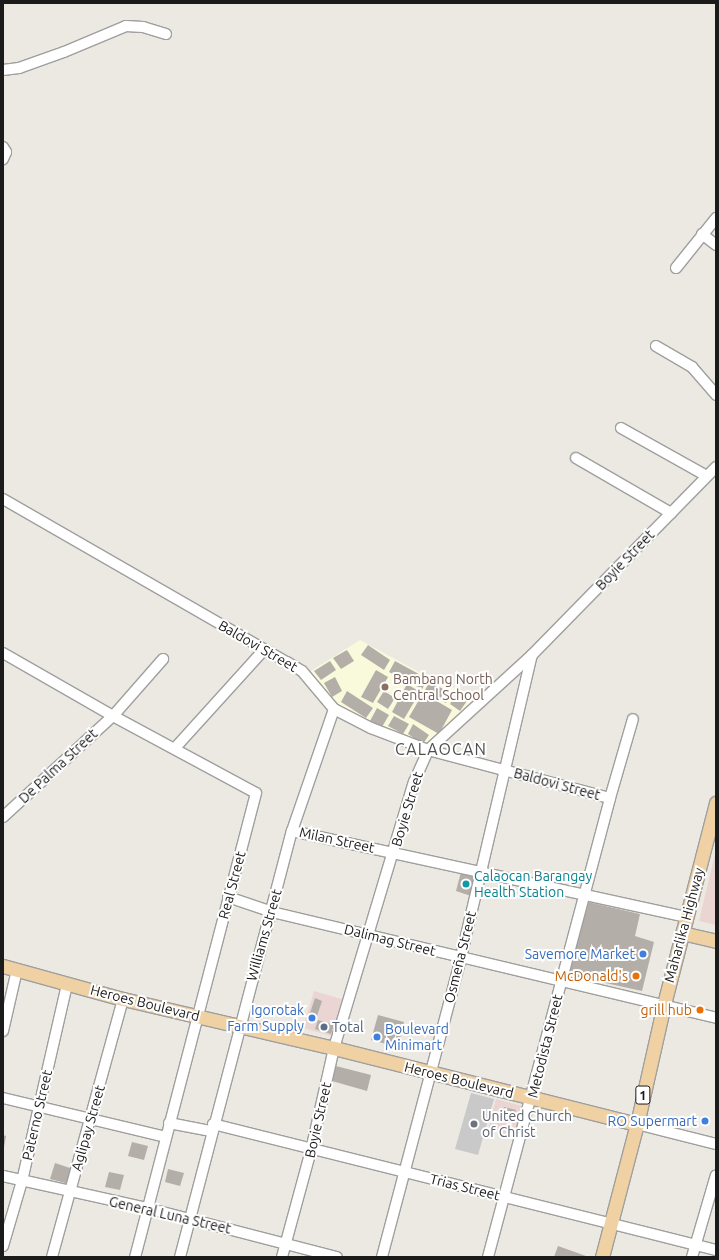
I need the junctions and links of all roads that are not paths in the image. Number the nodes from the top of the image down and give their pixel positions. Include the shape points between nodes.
1 (166, 34) dead end
2 (3, 70) edge
3 (3, 147) edge
4 (3, 159) edge
5 (716, 218) edge
6 (702, 234) junction
7 (716, 245) edge
8 (676, 268) dead end
9 (656, 346) dead end
10 (716, 395) edge
11 (621, 428) dead end
12 (576, 458) dead end
13 (716, 468) edge
14 (708, 476) junction
15 (3, 499) edge
16 (671, 513) junction
17 (264, 650) junction
18 (4, 655) edge
19 (532, 655) junction
20 (163, 659) dead end
21 (334, 709) junction
22 (113, 716) junction
23 (633, 718) dead end
24 (175, 748) junction
25 (428, 750) junction
26 (506, 771) junction
27 (610, 798) junction
28 (716, 803) edge
29 (3, 817) edge
30 (292, 831) junction
31 (394, 852) junction
32 (480, 874) junction
33 (584, 894) junction
34 (228, 898) junction
35 (272, 912) junction
36 (686, 917) junction
37 (682, 933) junction
38 (369, 935) junction
39 (716, 941) edge
40 (461, 957) junction
41 (3, 966) edge
42 (17, 970) junction
43 (561, 980) junction
44 (67, 984) junction
45 (123, 999) junction
46 (664, 1004) junction
47 (198, 1017) junction
48 (716, 1018) edge
49 (239, 1026) junction
50 (3, 1030) edge
51 (334, 1048) junction
52 (430, 1073) junction
53 (3, 1098) edge
54 (531, 1099) junction
55 (38, 1107) junction
56 (91, 1121) junction
57 (169, 1123) junction
58 (637, 1124) junction
59 (212, 1128) junction
60 (165, 1137) junction
61 (716, 1144) edge
62 (311, 1150) junction
63 (403, 1172) junction
64 (716, 1175) edge
65 (3, 1176) edge
66 (22, 1181) junction
67 (70, 1192) junction
68 (504, 1197) junction
69 (147, 1208) junction
70 (191, 1219) junction
71 (611, 1222) junction
72 (286, 1243) junction
73 (695, 1245) junction
74 (3, 1246) edge
75 (716, 1250) edge
76 (52, 1257) edge
77 (135, 1257) edge
78 (180, 1257) edge
79 (282, 1257) edge
80 (337, 1257) edge
81 (382, 1257) edge
82 (488, 1257) edge
83 (602, 1257) edge
84 (692, 1257) edge

1 - 2 street via 143,27 126,26 64,52 19,68
3 - 4 street via 6,152
5 - 6 street
6 - 7 street
6 - 8 street
9 - 10 street via 692,367
11 - 14 street
12 - 16 street
13 - 14 street, Boyie Street
14 - 16 street, Boyie Street
15 - 17 street, Baldovi Street
16 - 19 street, Boyie Street
17 - 21 street, Baldovi Street via 302,671
17 - 24 street
18 - 22 street, Real Street
19 - 25 street, Boyie Street
19 - 26 street, Osmeña Street
20 - 22 street, De Palma Street
21 - 25 street, Baldovi Street via 371,728
21 - 30 street, Williams Street
22 - 24 street, Real Street
22 - 29 street, De Palma Street
23 - 27 street, Metodista Street
24 - 34 street, Real Street via 256,793
25 - 26 street, Baldovi Street
25 - 31 street, Boyie Street via 414,782
26 - 27 street, Baldovi Street
26 - 32 street, Osmeña Street
27 - 33 street, Metodista Street
28 - 36 main road, Maharlika Highway / 1
30 - 31 street, Milan Street
30 - 35 street, Williams Street
31 - 32 street, Milan Street
31 - 38 street, Boyie Street
32 - 33 street, Milan Street
32 - 40 street, Osmeña Street
33 - 36 street, Milan Street
33 - 43 street, Metodista Street
34 - 35 street, Dalimag Street
34 - 47 street, Real Street
35 - 38 street, Dalimag Street
35 - 49 street, Williams Street
36 - 37 main road, Maharlika Highway / 1
37 - 39 main road
37 - 46 main road, Maharlika Highway / 1
38 - 40 street, Dalimag Street
38 - 51 street, Boyie Street
40 - 43 street, Dalimag Street
40 - 52 street, Osmeña Street
41 - 42 main road, Heroes Boulevard
42 - 44 main road, Heroes Boulevard
42 - 50 street
43 - 46 street, Dalimag Street
43 - 54 street, Metodista Street
44 - 45 main road, Heroes Boulevard
44 - 55 street, Paterno Street
45 - 47 main road, Heroes Boulevard
45 - 56 street, Aglipay Street
46 - 48 street, Dalimag Street
46 - 58 main road, Maharlika Highway / 1
47 - 49 main road, Heroes Boulevard
47 - 57 street, Real Street
49 - 51 main road, Heroes Boulevard
49 - 59 street, Williams Street
51 - 52 main road, Heroes Boulevard
51 - 62 street, Boyie Street
52 - 54 main road, Heroes Boulevard
52 - 63 street, Osmeña Street
53 - 55 street
54 - 58 main road, Heroes Boulevard
54 - 68 street, Metodista Street
55 - 56 street
55 - 66 street, Paterno Street
56 - 60 street
56 - 67 street, Aglipay Street
57 - 59 street, Trias Street
57 - 60 street, Real Street
58 - 61 street
58 - 71 main road, Maharlika Highway / 1
59 - 62 street, Trias Street
59 - 70 street, Williams Street
60 - 69 street, Real Street
62 - 63 street, Trias Street
62 - 72 street, Boyie Street
63 - 68 street, Trias Street
63 - 81 street, Osmeña Street
64 - 73 street
65 - 66 street, General Luna Street
66 - 67 street, General Luna Street
66 - 74 street, Paterno Street
67 - 69 street, General Luna Street
67 - 76 street, Aglipay Street
68 - 71 street, Trias Street
68 - 82 street, Metodista Street
69 - 70 street, General Luna Street
69 - 77 street, Real Street
70 - 72 street, General Luna Street
70 - 78 street, Williams Street
71 - 73 street, Trias Street
71 - 83 main road, Maharlika Highway / 1
72 - 79 street, Boyie Street
72 - 80 street, General Luna Street
73 - 75 street, Trias Street
73 - 84 street

